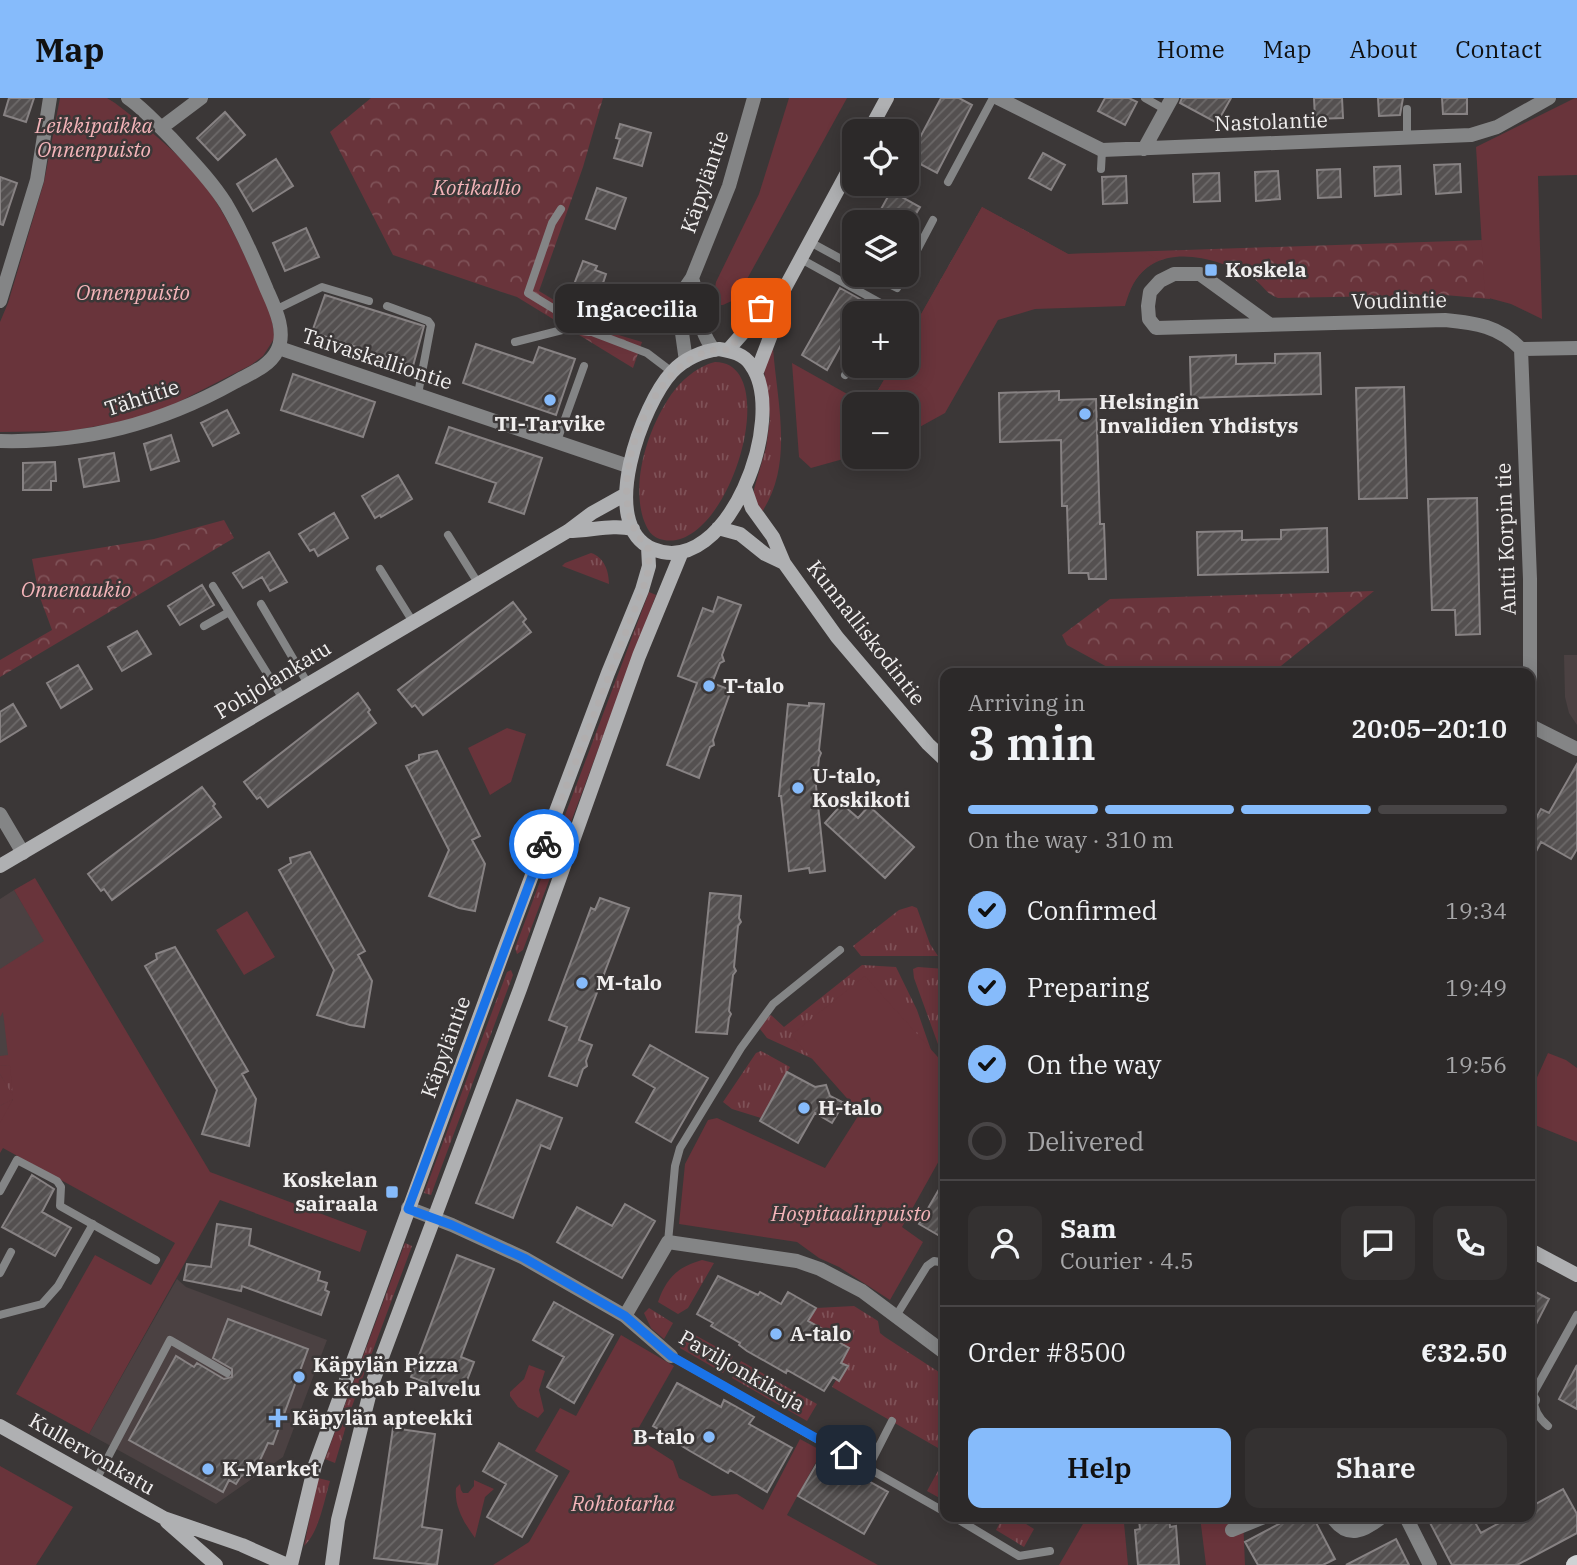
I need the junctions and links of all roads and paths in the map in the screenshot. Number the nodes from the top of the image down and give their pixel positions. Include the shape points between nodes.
1 (50, 98) edge
2 (128, 98) edge
3 (201, 98) edge
4 (754, 98) edge
5 (887, 98) edge
6 (1145, 98) edge
7 (1549, 98) edge
8 (1000, 99) edge
9 (1169, 104) edge
10 (1407, 109) dead end
11 (876, 119) edge
12 (161, 128) junction
13 (1407, 138) junction
14 (1144, 149) junction
15 (1102, 150) junction
16 (1101, 169) dead end
17 (842, 182) edge
18 (948, 182) dead end
19 (561, 209) dead end
20 (933, 220) dead end
21 (810, 242) junction
22 (919, 246) edge
23 (801, 259) junction
24 (842, 259) edge
25 (692, 278) junction
26 (780, 297) junction
27 (369, 301) dead end
28 (877, 301) edge
29 (0, 302) edge
30 (387, 306) dead end
31 (275, 310) junction
32 (1269, 324) junction
33 (592, 332) junction
34 (516, 342) dead end
35 (279, 348) junction
36 (1577, 348) edge
37 (1521, 349) junction
38 (721, 350) junction
39 (686, 360) junction
40 (584, 366) dead end
41 (672, 372) junction
42 (756, 374) junction
43 (418, 394) junction
44 (0, 441) edge
45 (557, 441) junction
46 (628, 466) junction
47 (745, 488) junction
48 (626, 494) junction
49 (718, 528) junction
50 (634, 529) junction
51 (568, 531) junction
52 (448, 535) dead end
53 (648, 547) junction
54 (681, 554) junction
55 (784, 563) junction
56 (380, 569) dead end
57 (478, 583) junction
58 (213, 586) dead end
59 (261, 604) dead end
60 (229, 612) junction
61 (413, 622) junction
62 (204, 626) dead end
63 (1530, 668) edge
64 (308, 684) junction
65 (283, 699) junction
66 (1535, 729) edge
67 (1577, 749) edge
68 (940, 755) edge
69 (0, 814) edge
70 (23, 853) junction
71 (0, 866) edge
72 (839, 950) dead end
73 (0, 1191) edge
74 (408, 1209) junction
75 (435, 1219) junction
76 (93, 1224) junction
77 (668, 1242) junction
78 (11, 1252) dead end
79 (1535, 1253) edge
80 (156, 1260) dead end
81 (940, 1263) edge
82 (0, 1273) edge
83 (1577, 1275) edge
84 (0, 1315) edge
85 (1577, 1315) edge
86 (625, 1316) junction
87 (896, 1316) junction
88 (940, 1349) edge
89 (671, 1356) joint
90 (227, 1373) dead end
91 (1535, 1390) edge
92 (1535, 1410) edge
93 (892, 1421) dead end
94 (0, 1426) edge
95 (1548, 1426) dead end
96 (868, 1468) junction
97 (96, 1480) junction
98 (940, 1509) edge
99 (163, 1518) junction
100 (962, 1522) edge
101 (1252, 1522) edge
102 (1336, 1522) edge
103 (1375, 1522) edge
104 (1408, 1522) edge
105 (1232, 1530) dead end
106 (1050, 1551) dead end
107 (216, 1565) edge
108 (289, 1565) edge
109 (332, 1565) edge
110 (1430, 1565) edge

1 - 29 street via 37,180
2 - 12 street, Taivaskalliontie
3 - 12 street
4 - 25 street, Käpyläntie via 729,186
5 - 11 main road
6 - 9 lane
7 - 13 street, Nastolantie via 1497,127 1471,135
8 - 15 street, Nastolantie
8 - 18 lane
9 - 14 street
10 - 13 lane
12 - 31 street, Taivaskalliontie via 225,202
13 - 14 street, Nastolantie
14 - 15 street, Nastolantie
15 - 16 lane
17 - 21 main road
19 - 33 lane via 528,293
20 - 22 lane
21 - 23 main road
21 - 24 lane
23 - 26 main road
23 - 28 lane
25 - 38 street via 706,341
25 - 39 street, Käpyläntie via 681,294 680,305
26 - 38 main road via 761,308 750,325
26 - 42 main road via 777,319
27 - 31 lane via 322,287
30 - 43 lane via 432,326
31 - 35 street, Taivaskalliontie via 281,329
32 - 32 street, Voudintie via 1199,274 1174,274 1150,292 1149,319 1156,328
32 - 37 street, Voudintie via 1444,320 1486,326 1507,335
33 - 34 lane via 566,329
33 - 41 lane via 647,353
35 - 43 street, Taivaskalliontie
35 - 44 street, Tähtitie via 261,368 216,393 139,425 91,435
36 - 37 street
37 - 63 street, Antti Korpin tie
38 - 39 main road via 708,350
38 - 42 main road via 744,357
39 - 41 main road
40 - 45 lane
41 - 46 main road via 655,395
42 - 47 main road via 762,420
43 - 45 street, Taivaskalliontie
45 - 46 street, Taivaskalliontie
46 - 48 main road
47 - 49 main road
47 - 55 main road, Kunnalliskodintie via 751,508 773,537
48 - 50 main road
48 - 51 main road, Pohjolankatu
49 - 54 main road
49 - 55 main road, Kunnalliskodintie via 740,534
50 - 51 main road, Pohjolankatu
50 - 53 main road
51 - 57 main road, Pohjolankatu
52 - 57 lane
53 - 54 main road
53 - 74 main road, Käpyläntie via 649,566 642,590
54 - 75 main road via 639,656
55 - 68 main road, Kunnalliskodintie via 837,637
56 - 61 lane
57 - 61 main road, Pohjolankatu
58 - 60 lane
59 - 64 lane
60 - 62 lane
60 - 65 lane
61 - 64 main road, Pohjolankatu
64 - 65 main road, Pohjolankatu
65 - 70 main road, Pohjolankatu
66 - 67 street
69 - 70 street
70 - 71 main road, Pohjolankatu
72 - 77 lane via 773,1004 680,1148
73 - 76 lane via 17,1160 57,1181 60,1206
74 - 75 street, Paviljonkikuja
74 - 108 main road, Käpyläntie via 315,1465
75 - 86 street, Paviljonkikuja via 524,1258
75 - 109 main road via 372,1384 338,1520
76 - 80 lane
76 - 84 lane via 43,1304
77 - 86 street
77 - 87 street via 797,1261 842,1279
78 - 82 lane
79 - 83 main road
81 - 87 lane via 927,1266
85 - 91 lane
86 - 89 street, Paviljonkikuja
87 - 88 street
89 - 96 lane, Paviljonkikuja
90 - 97 lane via 170,1340
92 - 95 lane
93 - 96 lane
94 - 97 main road, Kullervonkatu
96 - 98 lane, Paviljonkikuja
97 - 99 main road, Kullervonkatu
99 - 107 main road, Kullervonkatu
99 - 108 main road, Kullervonkatu
100 - 106 lane via 1019,1556
101 - 105 street
102 - 103 street via 1352,1532
104 - 110 street

